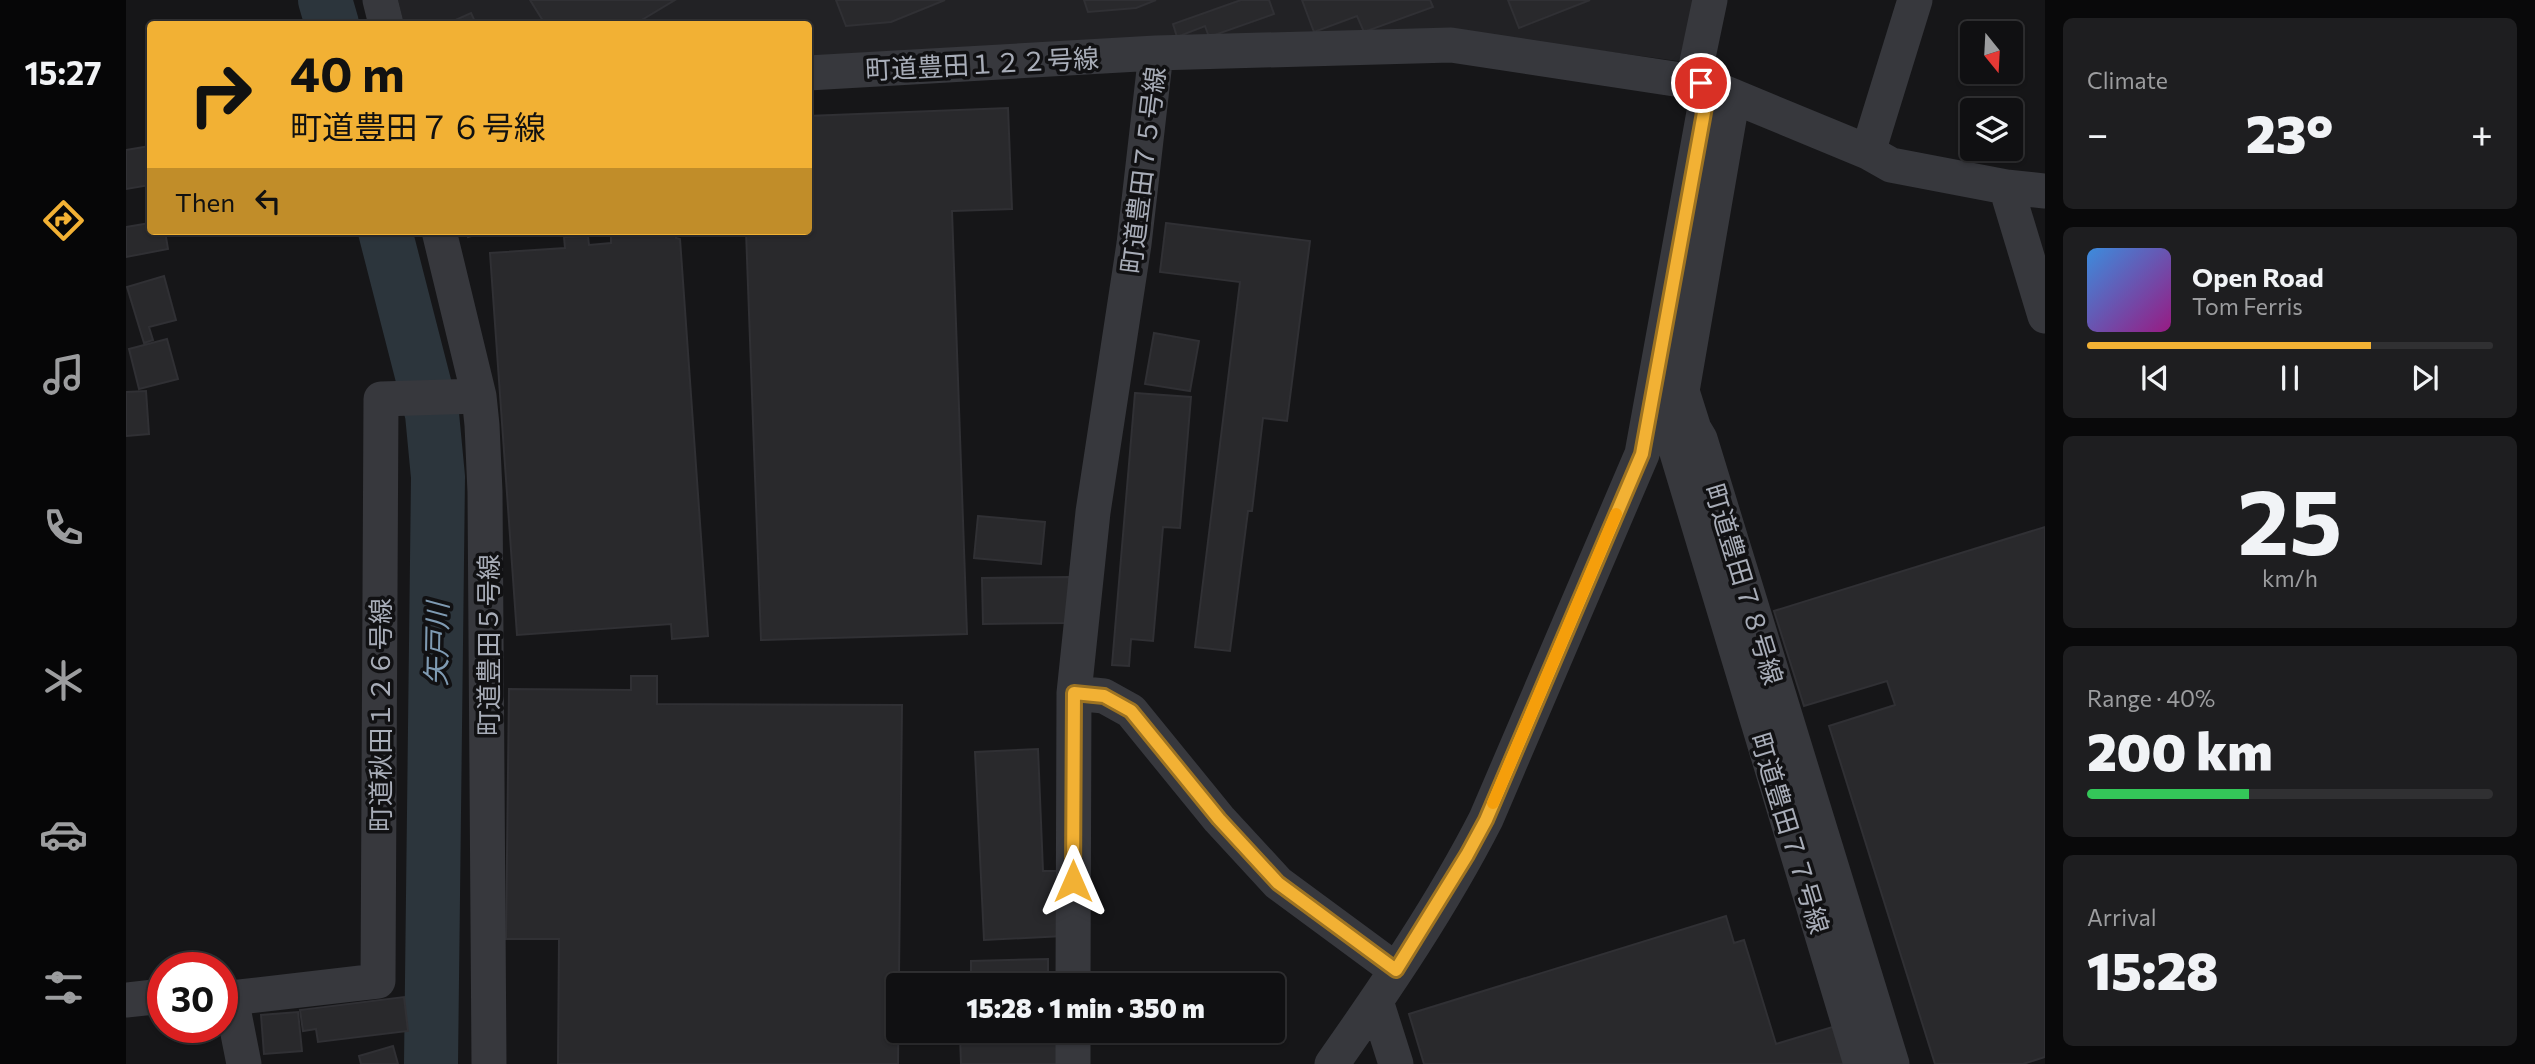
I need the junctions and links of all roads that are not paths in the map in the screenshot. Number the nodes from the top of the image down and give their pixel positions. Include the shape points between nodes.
1 (380, 0) edge
2 (1710, 0) edge
3 (1915, 0) edge
4 (385, 21) edge
5 (1156, 53) junction
6 (812, 73) edge
7 (1701, 83) junction
8 (1733, 96) junction
9 (1868, 152) junction
10 (2006, 187) junction
11 (2045, 191) edge
12 (440, 235) edge
13 (2045, 316) edge
14 (479, 396) junction
15 (1651, 408) junction
16 (1074, 693) junction
17 (1396, 970) junction
18 (1073, 973) edge
19 (238, 994) edge
20 (147, 998) edge
21 (126, 1000) edge
22 (1376, 1001) junction
23 (238, 1040) edge
24 (1073, 1043) edge
25 (244, 1064) edge
26 (489, 1064) edge
27 (1073, 1064) edge
28 (1332, 1064) edge
29 (1396, 1064) edge
30 (1861, 1064) edge
31 (1892, 1064) edge

1 - 4 street
2 - 7 street via 1697,62
3 - 9 street
5 - 6 street, 町道豊田１２２号線
5 - 7 street, 町道豊田７５号線 via 1451,46
5 - 16 street, 町道豊田７５号線 via 1134,244 1093,512
7 - 8 street, 町道豊田７５号線
7 - 15 street via 1705,107
8 - 9 street, 町道豊田７５号線
8 - 31 street, 町道豊田７８号線 via 1682,391
9 - 10 street, 町道豊田７５号線 via 1891,165
10 - 11 street, 町道豊田７５号線
10 - 13 street
12 - 14 street, 町道豊田５号線
14 - 19 street, 町道秋田１２６号線 via 381,398 378,981
14 - 26 street, 町道豊田５号線 via 485,492
15 - 17 street via 1642,454 1486,820
15 - 30 street, 町道豊田７７号線 via 1668,423
16 - 17 street via 1104,696 1131,711 1278,883
16 - 18 street, 町道豊田７５号線
17 - 22 street
20 - 21 street
22 - 28 street
22 - 29 street
23 - 25 street
24 - 27 street

